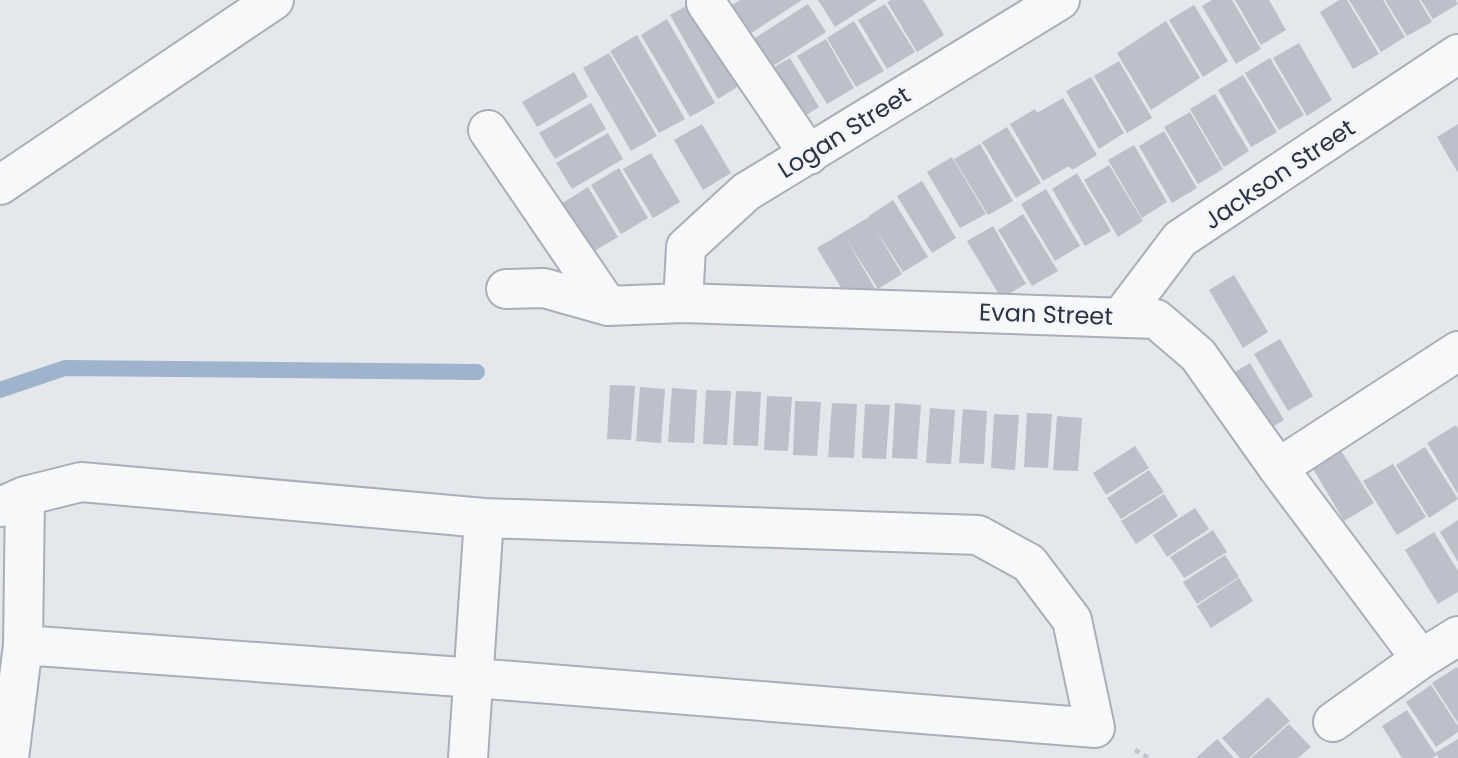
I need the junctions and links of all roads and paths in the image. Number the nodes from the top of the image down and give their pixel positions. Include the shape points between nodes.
1 (274, 0) edge
2 (706, 2) dead end
3 (1036, 6) edge
4 (1458, 54) edge
5 (488, 130) dead end
6 (809, 155) junction
7 (0, 185) edge
8 (506, 289) dead end
9 (683, 303) junction
10 (608, 306) junction
11 (1121, 317) junction
12 (1458, 351) edge
13 (1278, 468) junction
14 (12, 502) edge
15 (484, 518) junction
16 (1458, 635) edge
17 (23, 645) junction
18 (1421, 659) junction
19 (475, 678) junction
20 (1333, 722) dead end
21 (9, 758) edge
22 (468, 758) edge

1 - 7 street
2 - 6 street
3 - 6 street, Logan Street
4 - 11 street, Jackson Street via 1180,239
5 - 10 street
6 - 9 street, Logan Street via 746,192 687,247
8 - 10 street, Evan Street via 544,288
9 - 10 street, Evan Street
9 - 11 street, Evan Street
11 - 13 street, Evan Street via 1156,319 1198,355
12 - 13 street
13 - 18 street, Evan Street
14 - 15 street via 81,482
14 - 17 street
15 - 19 street
15 - 19 street via 978,535 1029,563 1072,620 1095,728
16 - 18 street
17 - 19 street
17 - 21 street
18 - 20 street
19 - 22 street

